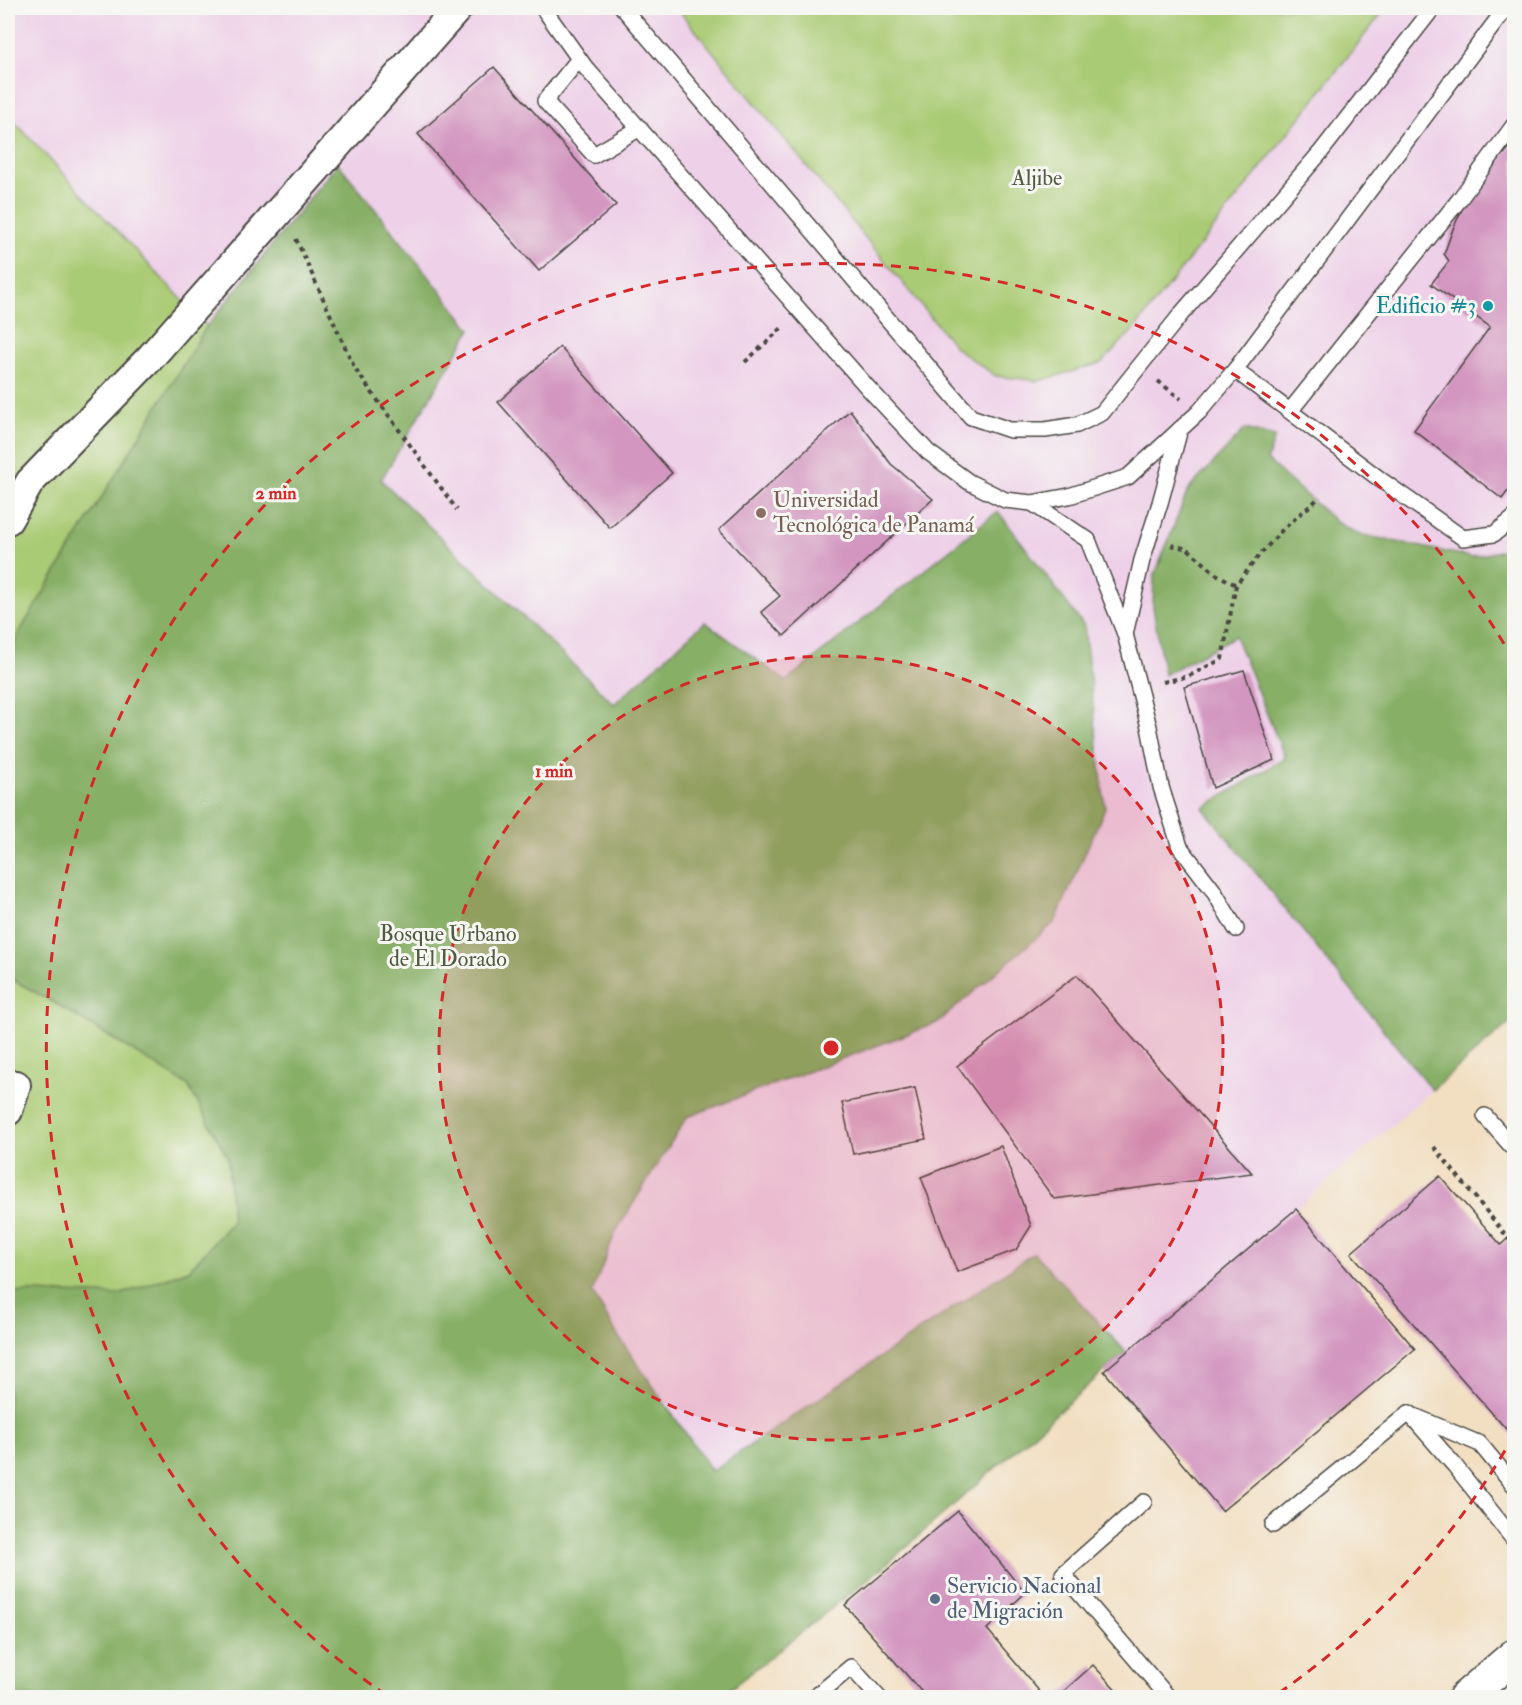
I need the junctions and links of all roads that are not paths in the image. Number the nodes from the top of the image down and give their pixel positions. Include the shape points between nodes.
1 (458, 8) edge
2 (543, 8) edge
3 (623, 8) edge
4 (1433, 8) edge
5 (1506, 8) edge
6 (579, 58) junction
7 (1515, 125) edge
8 (640, 128) junction
9 (1235, 370) junction
10 (1290, 411) junction
11 (1180, 429) junction
12 (1032, 503) junction
13 (1515, 518) edge
14 (8, 520) edge
15 (1125, 634) junction
16 (1236, 929) dead end
17 (16, 1084) dead end
18 (8, 1111) edge
19 (1485, 1116) dead end
20 (1515, 1149) edge
21 (1409, 1413) junction
22 (1515, 1485) edge
23 (1144, 1502) dead end
24 (1273, 1526) dead end
25 (1515, 1540) edge
26 (1515, 1656) edge
27 (814, 1698) edge
28 (879, 1698) edge
29 (1168, 1698) edge
30 (1465, 1698) edge

1 - 14 street via 150,358 30,482
2 - 6 lane
3 - 4 lane via 971,417 1010,430 1077,425 1102,413 1320,153
5 - 9 lane
6 - 8 lane
6 - 8 lane via 545,101 594,155
7 - 10 lane
8 - 12 lane via 928,452 964,479 1005,500
9 - 10 lane
9 - 11 lane
10 - 13 lane via 1463,537 1494,534
11 - 12 lane via 1128,477
11 - 15 lane
12 - 15 lane via 1088,540
15 - 16 lane via 1161,787 1180,847 1213,890
17 - 18 street
19 - 20 lane
21 - 22 lane via 1480,1443
21 - 24 lane
21 - 25 lane
23 - 29 lane via 1062,1574
26 - 30 main road
27 - 28 lane via 851,1667

